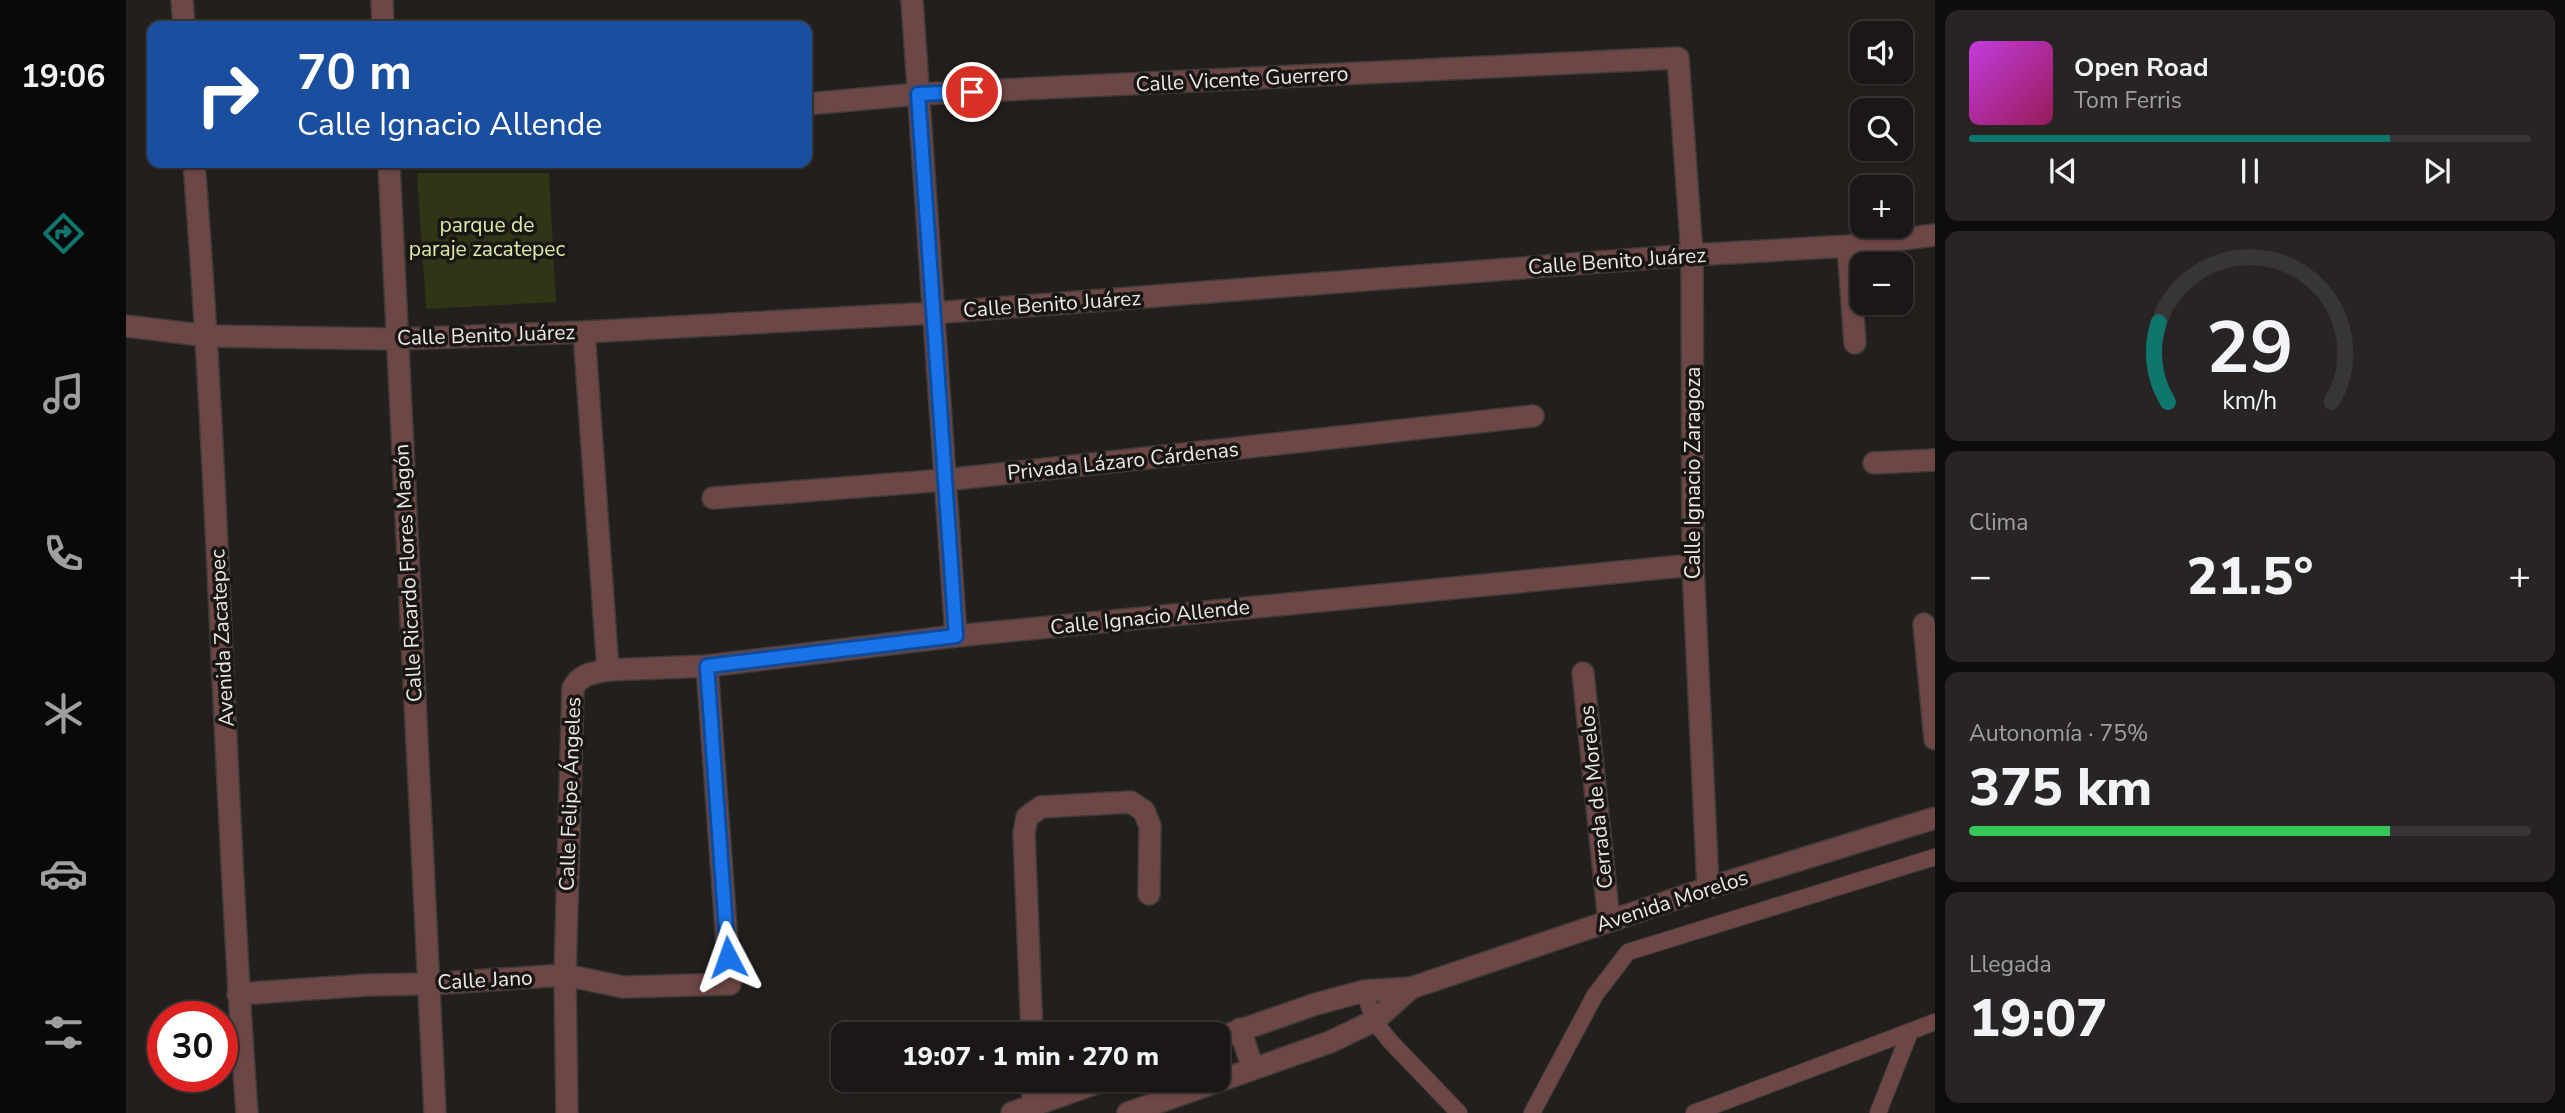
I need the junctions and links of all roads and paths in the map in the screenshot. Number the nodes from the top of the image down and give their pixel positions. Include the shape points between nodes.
1 (182, 0) edge
2 (382, 0) edge
3 (912, 0) edge
4 (184, 21) edge
5 (383, 21) edge
6 (1678, 58) joint
7 (918, 94) junction
8 (812, 104) edge
9 (194, 168) edge
10 (389, 168) edge
11 (1935, 235) edge
12 (1848, 246) junction
13 (1692, 255) junction
14 (933, 313) junction
15 (126, 326) edge
16 (584, 332) junction
17 (208, 336) junction
18 (397, 339) junction
19 (1855, 343) dead end
20 (1533, 416) dead end
21 (1935, 460) edge
22 (1874, 463) dead end
23 (945, 480) junction
24 (713, 498) dead end
25 (1693, 565) junction
26 (1924, 624) dead end
27 (956, 636) junction
28 (707, 666) junction
29 (608, 670) junction
30 (1583, 673) dead end
31 (1935, 739) edge
32 (1935, 818) edge
33 (1935, 857) edge
34 (1708, 888) junction
35 (1149, 894) dead end
36 (1609, 921) junction
37 (565, 975) junction
38 (428, 984) junction
39 (1411, 988) junction
40 (1364, 991) junction
41 (239, 994) junction
42 (1374, 1021) junction
43 (1032, 1022) edge
44 (1935, 1022) edge
45 (1240, 1029) junction
46 (1910, 1032) junction
47 (1230, 1033) edge
48 (1253, 1069) junction
49 (1033, 1092) edge
50 (1073, 1092) edge
51 (1033, 1107) junction
52 (247, 1113) edge
53 (435, 1113) edge
54 (567, 1113) edge
55 (1012, 1113) edge
56 (1128, 1113) edge
57 (1459, 1113) edge
58 (1532, 1113) edge
59 (1694, 1113) edge
60 (1878, 1113) edge

1 - 4 street
2 - 5 street
3 - 7 street
6 - 7 street, Calle Vicente Guerrero
6 - 13 street, Calle Ignacio Zaragoza
7 - 8 street, Calle Vicente Guerrero
7 - 14 street
9 - 17 street, Avenida Zacatepec
10 - 18 street, Calle Ricardo Flores Magón
11 - 12 street, Calle Benito Juárez
12 - 13 street, Calle Benito Juárez
12 - 19 street
13 - 14 street, Calle Benito Juárez
13 - 25 street, Calle Ignacio Zaragoza
14 - 16 street, Calle Benito Juárez
14 - 23 street
15 - 17 street, Calle Benito Juárez
16 - 18 street, Calle Benito Juárez
16 - 29 street
17 - 18 street, Calle Benito Juárez
17 - 41 street, Avenida Zacatepec
18 - 38 street, Calle Ricardo Flores Magón
20 - 23 street, Privada Lázaro Cárdenas
21 - 22 street
23 - 24 street, Privada Lázaro Cárdenas
23 - 27 street
25 - 27 street, Calle Ignacio Allende
25 - 34 street, Calle Ignacio Zaragoza
26 - 31 street
27 - 28 street, Calle Ignacio Allende
28 - 29 street, Calle Ignacio Allende
28 - 37 street, Calle Jano via 730,984 624,988
29 - 37 street, Calle Felipe Ángeles via 583,675 573,688
30 - 36 street, Cerrada de Morelos
32 - 34 street, Avenida Morelos
33 - 58 lane via 1628,952 1595,995
34 - 36 street, Avenida Morelos
35 - 43 street via 1150,827 1144,811 1131,802 1041,807 1027,817
36 - 39 street, Avenida Morelos
37 - 38 street, Calle Jano
37 - 54 street, Calle Felipe Ángeles
38 - 41 street, Calle Jano
38 - 53 street, Calle Ricardo Flores Magón
39 - 40 street, Avenida Morelos
39 - 42 street, Avenida Morelos
40 - 42 lane
40 - 45 street, Avenida Morelos
41 - 52 street, Avenida Zacatepec
42 - 48 street, Avenida Morelos
42 - 57 lane
44 - 46 lane
45 - 47 street, Avenida Morelos
45 - 48 street
46 - 59 lane
46 - 60 lane
48 - 56 street, Avenida Morelos
49 - 51 street
50 - 51 street
51 - 55 street

